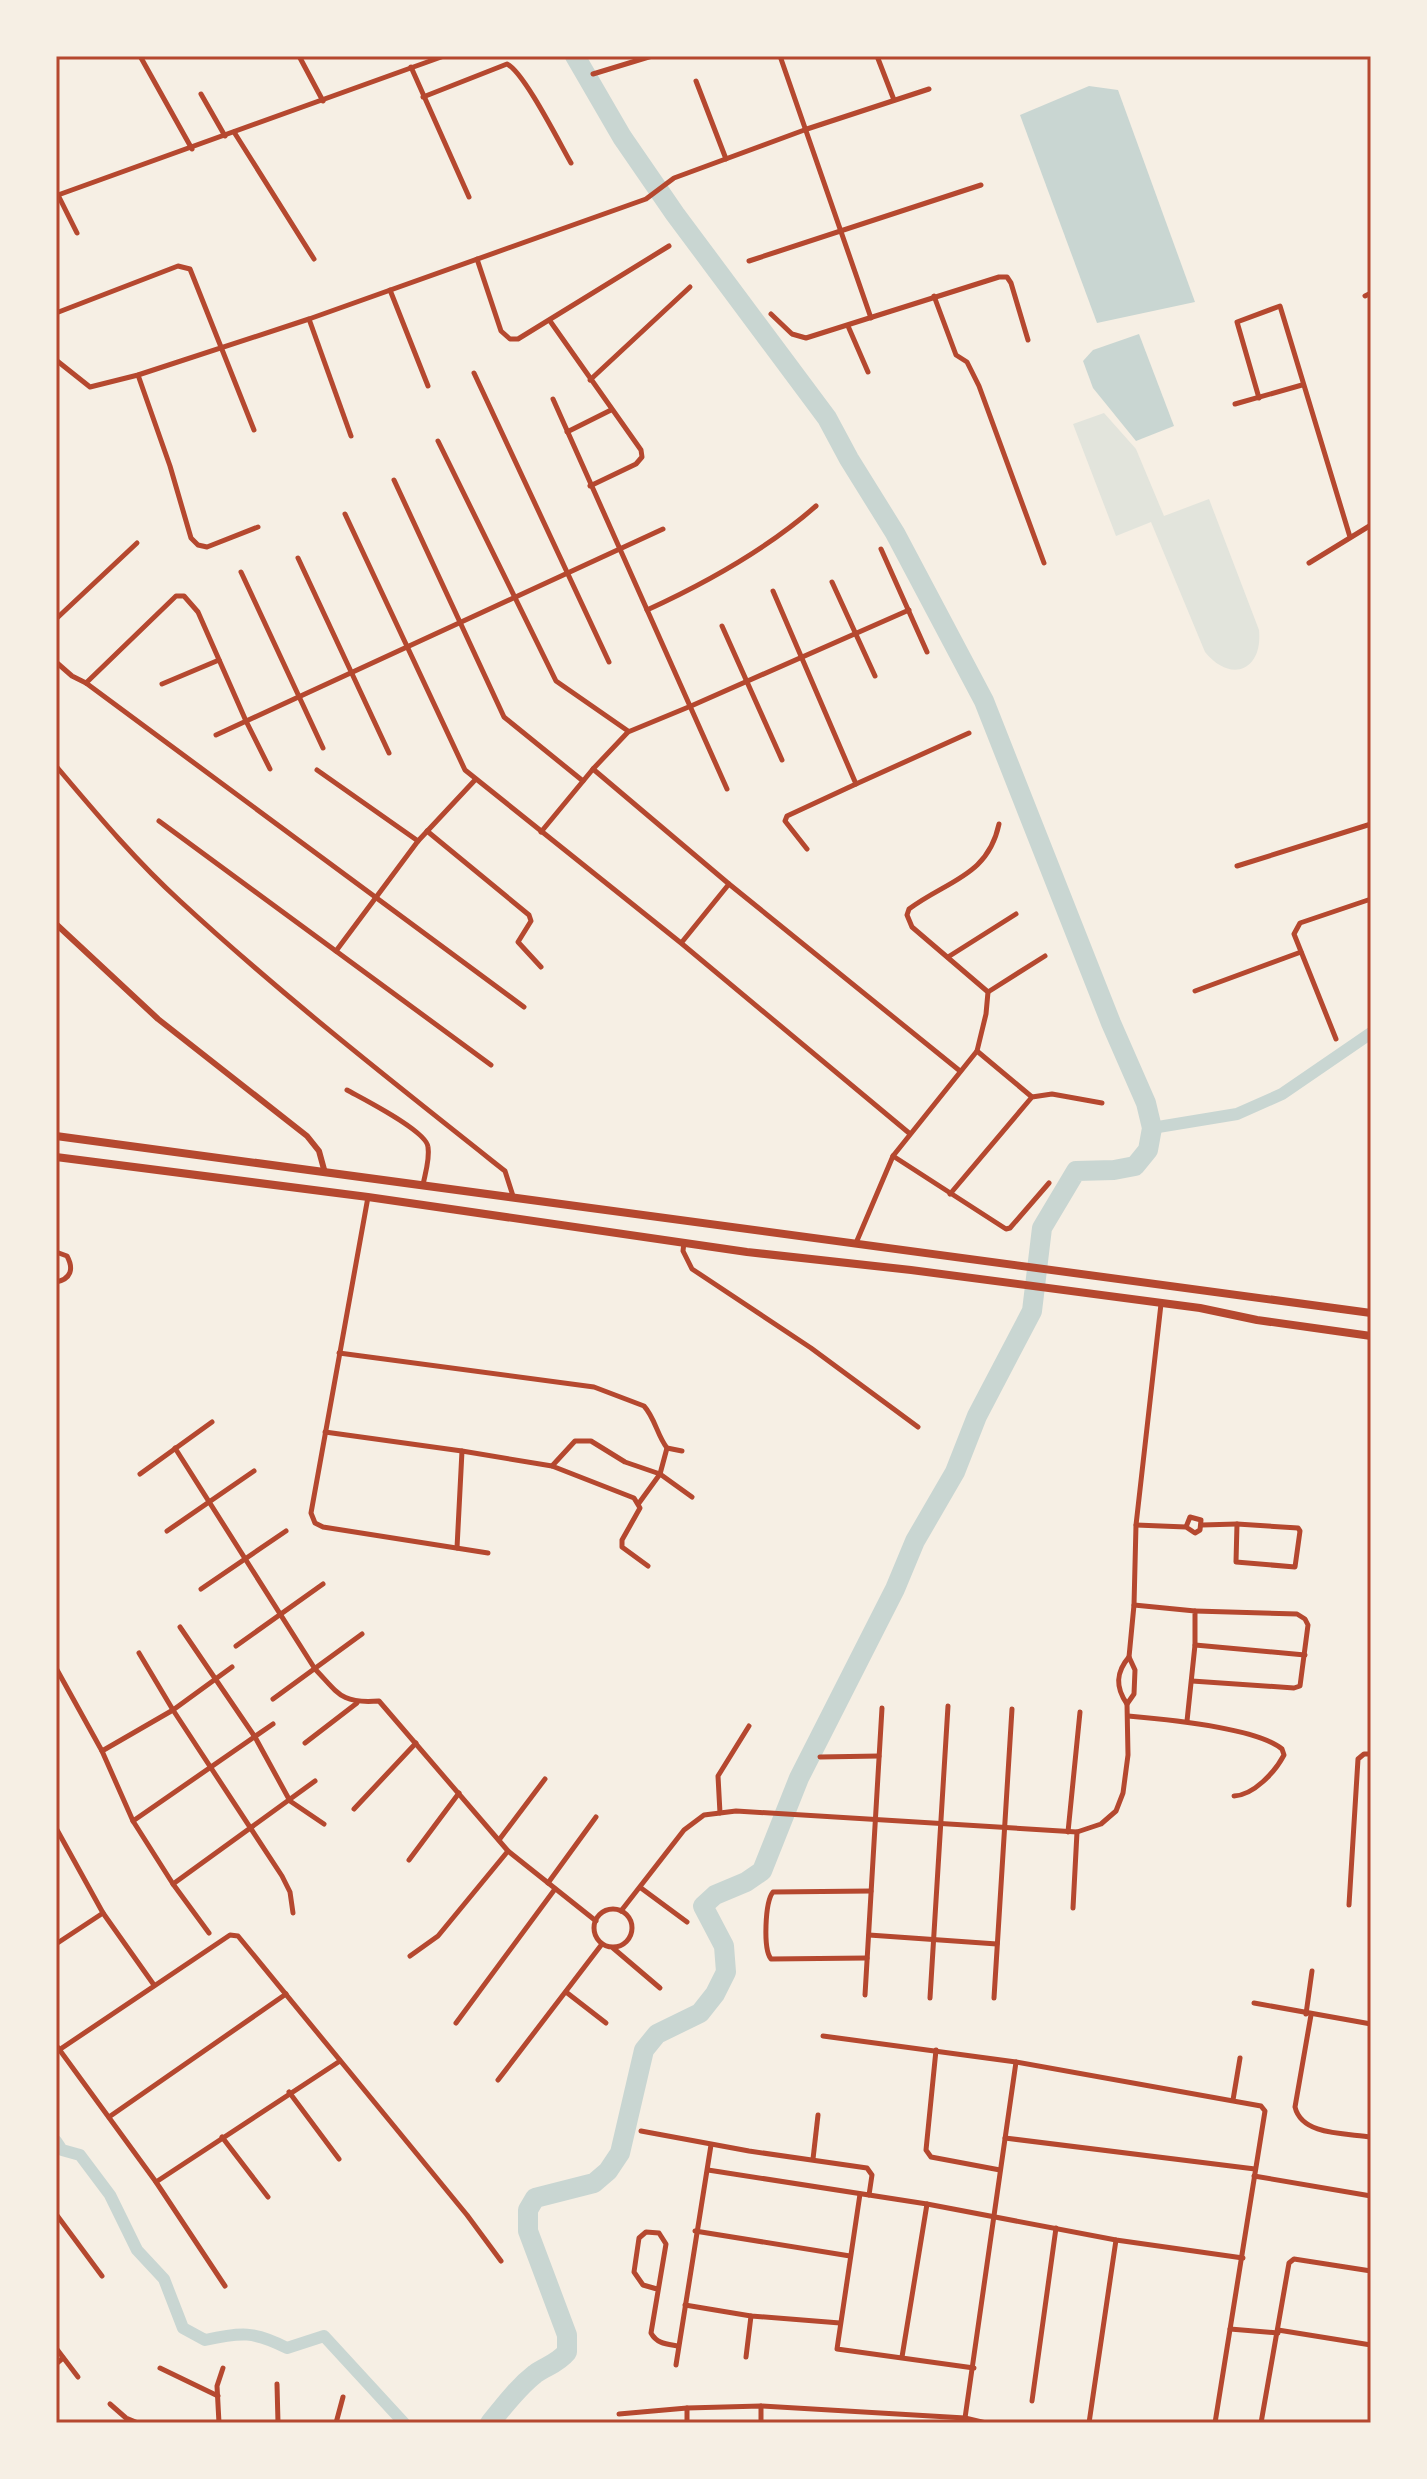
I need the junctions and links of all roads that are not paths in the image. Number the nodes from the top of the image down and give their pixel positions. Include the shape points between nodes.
1 (140, 56) edge
2 (299, 56) edge
3 (444, 56) edge
4 (652, 56) edge
5 (780, 56) edge
6 (877, 56) edge
7 (411, 67) junction
8 (593, 74) dead end
9 (696, 81) dead end
10 (929, 89) dead end
11 (201, 94) dead end
12 (423, 97) junction
13 (894, 100) junction
14 (323, 101) junction
15 (807, 129) junction
16 (234, 132) junction
17 (225, 136) junction
18 (192, 149) junction
19 (726, 159) junction
20 (571, 163) dead end
21 (981, 185) dead end
22 (57, 193) edge
23 (469, 197) dead end
24 (839, 231) junction
25 (77, 233) dead end
26 (669, 246) dead end
27 (314, 259) dead end
28 (477, 259) junction
29 (749, 261) dead end
30 (690, 287) dead end
31 (390, 290) junction
32 (934, 296) junction
33 (56, 313) edge
34 (771, 314) dead end
35 (871, 318) junction
36 (309, 319) junction
37 (550, 321) junction
38 (848, 326) junction
39 (1028, 340) dead end
40 (222, 348) junction
41 (56, 360) edge
42 (868, 372) dead end
43 (474, 373) dead end
44 (138, 375) junction
45 (590, 380) junction
46 (1302, 385) junction
47 (428, 386) dead end
48 (1259, 398) junction
49 (553, 399) dead end
50 (1235, 404) dead end
51 (611, 410) junction
52 (254, 430) dead end
53 (567, 432) junction
54 (351, 436) dead end
55 (438, 441) dead end
56 (394, 480) dead end
57 (590, 486) junction
58 (816, 506) dead end
59 (345, 514) dead end
60 (1371, 525) edge
61 (258, 527) dead end
62 (663, 529) dead end
63 (1350, 537) junction
64 (137, 543) dead end
65 (619, 549) junction
66 (881, 549) dead end
67 (298, 558) dead end
68 (1044, 563) dead end
69 (1309, 563) dead end
70 (241, 572) dead end
71 (568, 573) junction
72 (832, 582) dead end
73 (773, 591) dead end
74 (515, 597) junction
75 (647, 610) junction
76 (909, 610) junction
77 (56, 619) edge
78 (460, 621) junction
79 (722, 626) dead end
80 (855, 635) junction
81 (406, 646) junction
82 (927, 652) dead end
83 (803, 657) junction
84 (219, 660) junction
85 (56, 662) edge
86 (609, 662) dead end
87 (352, 672) junction
88 (875, 676) dead end
89 (747, 681) junction
90 (86, 683) junction
91 (162, 684) dead end
92 (299, 695) junction
93 (691, 706) junction
94 (246, 721) junction
95 (628, 732) junction
96 (969, 733) dead end
97 (216, 735) dead end
98 (323, 748) dead end
99 (389, 753) dead end
100 (782, 760) dead end
101 (56, 766) edge
102 (270, 769) dead end
103 (593, 769) junction
104 (317, 770) dead end
105 (475, 780) junction
106 (583, 781) junction
107 (856, 784) junction
108 (727, 789) dead end
109 (159, 821) dead end
110 (999, 824) dead end
111 (1371, 824) edge
112 (427, 831) junction
113 (541, 832) junction
114 (418, 841) junction
115 (807, 849) dead end
116 (1237, 866) dead end
117 (729, 884) junction
118 (376, 898) junction
119 (1371, 899) edge
120 (1016, 914) dead end
121 (56, 924) edge
122 (681, 943) junction
123 (336, 951) junction
124 (1301, 952) junction
125 (1045, 956) dead end
126 (948, 957) junction
127 (541, 967) dead end
128 (1195, 991) dead end
129 (988, 992) junction
130 (524, 1007) dead end
131 (1336, 1039) dead end
132 (977, 1051) junction
133 (491, 1065) dead end
134 (960, 1071) junction
135 (347, 1090) dead end
136 (1032, 1097) junction
137 (1102, 1103) dead end
138 (909, 1133) junction
139 (56, 1136) edge
140 (893, 1156) junction
141 (56, 1157) edge
142 (325, 1173) junction
143 (1049, 1183) dead end
144 (423, 1185) junction
145 (324, 1191) junction
146 (950, 1194) junction
147 (368, 1197) junction
148 (513, 1197) junction
149 (684, 1241) junction
150 (856, 1243) junction
151 (56, 1252) edge
152 (56, 1282) edge
153 (1161, 1304) junction
154 (1371, 1313) edge
155 (1371, 1336) edge
156 (339, 1353) junction
157 (212, 1422) dead end
158 (918, 1427) dead end
159 (325, 1432) junction
160 (175, 1448) junction
161 (667, 1448) junction
162 (462, 1451) junction
163 (682, 1451) dead end
164 (552, 1466) junction
165 (254, 1471) dead end
166 (140, 1474) dead end
167 (660, 1474) junction
168 (692, 1497) dead end
169 (209, 1502) junction
170 (639, 1503) junction
171 (1237, 1524) junction
172 (1136, 1525) junction
173 (1202, 1525) junction
174 (1186, 1527) junction
175 (167, 1531) dead end
176 (286, 1531) dead end
177 (457, 1548) junction
178 (488, 1553) dead end
179 (244, 1560) junction
180 (648, 1566) dead end
181 (323, 1584) dead end
182 (201, 1589) dead end
183 (1134, 1605) junction
184 (1195, 1611) junction
185 (280, 1615) junction
186 (180, 1627) dead end
187 (362, 1634) dead end
188 (1195, 1645) junction
189 (236, 1646) dead end
190 (139, 1653) dead end
191 (1305, 1655) junction
192 (1129, 1657) junction
193 (232, 1667) dead end
194 (56, 1668) edge
195 (315, 1669) junction
196 (215, 1678) junction
197 (1192, 1681) junction
198 (273, 1699) dead end
199 (357, 1703) junction
200 (1127, 1704) junction
201 (948, 1706) dead end
202 (882, 1708) dead end
203 (1012, 1709) dead end
204 (173, 1710) junction
205 (1080, 1712) dead end
206 (1128, 1716) junction
207 (1187, 1721) junction
208 (273, 1724) dead end
209 (749, 1726) dead end
210 (255, 1737) junction
211 (305, 1743) dead end
212 (416, 1743) junction
213 (102, 1751) junction
214 (1371, 1754) edge
215 (879, 1756) junction
216 (820, 1757) dead end
217 (210, 1768) junction
218 (545, 1779) dead end
219 (315, 1781) dead end
220 (459, 1793) junction
221 (1234, 1796) dead end
222 (290, 1801) junction
223 (354, 1809) dead end
224 (720, 1813) junction
225 (596, 1817) dead end
226 (876, 1819) junction
227 (133, 1821) junction
228 (940, 1823) junction
229 (324, 1824) dead end
230 (1006, 1827) junction
231 (56, 1828) edge
232 (250, 1830) junction
233 (1068, 1832) junction
234 (1077, 1832) junction
235 (63, 1840) junction
236 (499, 1840) junction
237 (56, 1844) edge
238 (508, 1851) junction
239 (409, 1860) dead end
240 (548, 1883) junction
241 (173, 1884) junction
242 (555, 1888) junction
243 (641, 1888) junction
244 (871, 1891) junction
245 (1349, 1905) dead end
246 (1073, 1908) dead end
247 (621, 1911) junction
248 (103, 1913) junction
249 (293, 1913) dead end
250 (596, 1921) junction
251 (687, 1922) dead end
252 (209, 1933) dead end
253 (869, 1935) junction
254 (933, 1940) junction
255 (56, 1944) edge
256 (602, 1944) junction
257 (997, 1944) junction
258 (612, 1947) junction
259 (410, 1956) dead end
260 (867, 1958) junction
261 (1312, 1971) dead end
262 (154, 1985) junction
263 (660, 1988) dead end
264 (566, 1992) junction
265 (286, 1994) junction
266 (865, 1995) dead end
267 (930, 1998) dead end
268 (994, 1998) dead end
269 (1254, 2003) dead end
270 (1308, 2014) junction
271 (456, 2023) dead end
272 (606, 2023) dead end
273 (1371, 2024) edge
274 (823, 2036) dead end
275 (57, 2049) edge
276 (936, 2050) junction
277 (1240, 2058) dead end
278 (340, 2061) junction
279 (1016, 2062) junction
280 (498, 2080) dead end
281 (289, 2092) junction
282 (1233, 2100) junction
283 (818, 2115) dead end
284 (109, 2117) junction
285 (641, 2131) dead end
286 (222, 2137) junction
287 (1371, 2137) edge
288 (1005, 2138) junction
289 (711, 2145) junction
290 (339, 2159) dead end
291 (813, 2159) junction
292 (708, 2170) junction
293 (1000, 2170) junction
294 (1254, 2172) junction
295 (156, 2182) junction
296 (860, 2194) junction
297 (869, 2195) junction
298 (1371, 2196) edge
299 (268, 2197) dead end
300 (927, 2204) junction
301 (56, 2214) edge
302 (993, 2216) junction
303 (1056, 2228) junction
304 (695, 2231) junction
305 (1116, 2240) junction
306 (850, 2256) junction
307 (1243, 2258) junction
308 (501, 2261) dead end
309 (1371, 2271) edge
310 (102, 2276) dead end
311 (225, 2286) dead end
312 (657, 2289) junction
313 (685, 2305) junction
314 (751, 2316) junction
315 (840, 2323) junction
316 (1230, 2329) junction
317 (1278, 2331) junction
318 (1371, 2345) edge
319 (678, 2346) junction
320 (56, 2348) edge
321 (746, 2357) dead end
322 (902, 2357) junction
323 (63, 2358) junction
324 (56, 2364) edge
325 (676, 2365) dead end
326 (160, 2368) dead end
327 (223, 2368) dead end
328 (974, 2368) junction
329 (78, 2377) dead end
330 (277, 2384) dead end
331 (218, 2396) junction
332 (343, 2397) dead end
333 (1032, 2401) dead end
334 (110, 2404) dead end
335 (761, 2406) junction
336 (687, 2408) junction
337 (619, 2414) dead end
338 (965, 2418) junction
339 (138, 2423) edge
340 (219, 2423) edge
341 (278, 2423) edge
342 (336, 2423) edge
343 (687, 2423) edge
344 (761, 2423) edge
345 (986, 2423) edge
346 (1089, 2423) edge
347 (1215, 2423) edge
348 (1261, 2423) edge

1 - 18 street
2 - 14 street
3 - 7 street
4 - 8 street
5 - 15 street
6 - 13 street
7 - 12 street
7 - 14 street
9 - 19 street
10 - 13 street
11 - 17 street
12 - 20 street via 507,64 514,67
12 - 23 street
13 - 15 street
14 - 16 street
15 - 19 street
15 - 24 street
16 - 17 street
16 - 27 street
17 - 18 street
18 - 22 street
19 - 28 street via 674,178 646,199
21 - 24 street
22 - 25 street
24 - 29 street
24 - 35 street
26 - 37 street
28 - 31 street
28 - 37 street via 501,331 510,339
30 - 45 street
31 - 36 street
31 - 47 street
32 - 35 street
32 - 39 street via 1007,277
32 - 68 street via 956,355 967,362 979,386
33 - 40 street via 185,267
34 - 38 street via 800,338
35 - 38 street
36 - 40 street
36 - 54 street
37 - 45 street
38 - 42 street
40 - 44 street
40 - 52 street
41 - 44 street via 90,387
43 - 71 street
44 - 61 street via 191,538 207,547
45 - 51 street
46 - 48 street
46 - 48 street via 1280,306 1237,322
46 - 63 street
48 - 50 street
49 - 53 street
51 - 53 street
51 - 57 street via 642,457
53 - 57 street
55 - 74 street
56 - 78 street
57 - 65 street
58 - 75 street via 697,587
59 - 81 street
60 - 63 street
62 - 65 street
63 - 69 street
64 - 77 street
65 - 71 street
65 - 75 street
66 - 76 street
67 - 87 street
70 - 92 street
71 - 74 street
71 - 86 street
72 - 80 street
73 - 83 street
74 - 78 street
74 - 95 street via 556,681
75 - 93 street
76 - 80 street
76 - 82 street
78 - 81 street
78 - 106 street via 504,717
79 - 89 street
80 - 83 street
80 - 88 street
81 - 87 street
81 - 105 street via 465,770
83 - 89 street
83 - 107 street
84 - 90 street via 198,612 184,596 176,596
84 - 91 street
84 - 94 street
85 - 90 street
87 - 92 street
87 - 99 street
89 - 93 street
89 - 100 street
90 - 118 street
92 - 94 street
92 - 98 street
93 - 95 street
93 - 108 street
94 - 97 street
94 - 102 street
95 - 103 street
96 - 107 street
101 - 148 street via 178,900 505,1171
103 - 106 street
103 - 117 street
104 - 114 street
105 - 112 street
105 - 113 street
106 - 113 street
107 - 115 street via 787,816 786,826
109 - 123 street
110 - 126 street via 984,861 909,909 912,927
111 - 116 street
112 - 114 street
112 - 127 street via 529,915 531,921 518,942
113 - 122 street
114 - 118 street
117 - 122 street
117 - 134 street
118 - 123 street
118 - 130 street
119 - 124 street via 1300,923 1294,934
120 - 126 street
121 - 142 street via 158,1019 307,1136 319,1151
122 - 138 street
123 - 133 street
124 - 128 street
124 - 131 street
125 - 129 street
126 - 129 street
129 - 132 street
132 - 134 street
132 - 136 street
134 - 138 street
135 - 144 street via 424,1138 429,1146
136 - 137 street via 1052,1094
136 - 146 street
138 - 140 street
139 - 142 main road
140 - 146 street
140 - 150 street
141 - 145 main road
142 - 144 main road
142 - 145 main road
143 - 146 street via 1006,1229
144 - 148 main road
145 - 147 main road
147 - 149 main road
147 - 156 street
148 - 150 main road
149 - 153 main road
149 - 158 street via 692,1269
150 - 154 main road
151 - 152 street via 72,1264 71,1273
153 - 155 main road
153 - 172 street
156 - 159 street
156 - 161 street via 594,1387 644,1406
157 - 160 street
159 - 162 street
159 - 177 street via 311,1513 315,1523
160 - 166 street
160 - 169 street
161 - 163 street
161 - 167 street
162 - 164 street
162 - 177 street
164 - 167 street via 581,1440
164 - 170 street
165 - 169 street
167 - 168 street
167 - 170 street
169 - 175 street
169 - 179 street
170 - 180 street via 622,1547
171 - 171 street via 1236,1562 1295,1567 1298,1528
171 - 173 street
172 - 174 street
172 - 183 street
173 - 174 street via 1195,1533
173 - 174 street via 1196,1516
176 - 179 street
177 - 178 street
179 - 182 street
179 - 185 street
181 - 185 street
183 - 184 street
183 - 192 street
184 - 188 street
184 - 191 street via 1297,1614 1308,1625
185 - 189 street
185 - 195 street
186 - 196 street
187 - 195 street
188 - 191 street
188 - 197 street
190 - 204 street
191 - 197 street via 1303,1680 1294,1688
192 - 200 street via 1135,1670 1134,1694
192 - 200 street via 1118,1678
193 - 196 street
194 - 213 street
195 - 198 street
195 - 199 street via 342,1697
196 - 204 street
196 - 210 street
197 - 207 street
199 - 211 street
199 - 212 street via 379,1701
200 - 206 street
201 - 228 street
202 - 215 street
203 - 230 street
204 - 213 street
204 - 217 street
205 - 233 street
206 - 207 street
206 - 234 street via 1128,1755 1116,1811 1101,1824
207 - 221 street via 1282,1749 1277,1768 1244,1795
208 - 210 street
209 - 224 street via 718,1776
210 - 217 street
210 - 222 street
212 - 220 street
212 - 223 street
213 - 227 street
214 - 245 street via 1358,1759
215 - 216 street
215 - 226 street
217 - 227 street
217 - 232 street
218 - 236 street
219 - 222 street
220 - 236 street
220 - 239 street
222 - 229 street
222 - 232 street
224 - 226 street
224 - 243 street via 704,1815 684,1830
225 - 240 street
226 - 228 street
226 - 244 street
227 - 241 street
228 - 230 street
228 - 254 street
230 - 233 street
230 - 257 street
231 - 235 street
232 - 241 street
232 - 249 street via 288,1886
233 - 234 street
234 - 246 street
235 - 237 street
235 - 248 street
236 - 238 street
238 - 240 street
238 - 259 street via 438,1936
240 - 242 street
241 - 252 street
242 - 250 street
242 - 271 street
243 - 247 street
243 - 251 street
244 - 253 street
244 - 260 street via 773,1892 767,1924 771,1959
247 - 250 street via 603,1912
247 - 258 street via 630,1920 631,1933
248 - 255 street
248 - 262 street
250 - 256 street
253 - 254 street
253 - 260 street
254 - 257 street
254 - 267 street
256 - 258 street
256 - 264 street
257 - 268 street
258 - 263 street
260 - 266 street
261 - 270 street
262 - 265 street via 234,1934
262 - 275 street
264 - 272 street
264 - 280 street
265 - 278 street
265 - 284 street
269 - 270 street
270 - 273 street
270 - 287 street via 1295,2107 1298,2118 1309,2127
274 - 276 street
275 - 284 street
276 - 279 street
276 - 293 street via 926,2150 931,2157
277 - 282 street
278 - 281 street
278 - 308 street
279 - 282 street
279 - 288 street
281 - 286 street
281 - 290 street
282 - 294 street via 1256,2103 1265,2111
283 - 291 street
284 - 295 street
285 - 289 street
286 - 295 street
286 - 299 street
288 - 293 street
288 - 294 street
289 - 291 street
289 - 292 street
291 - 297 street via 867,2168 872,2175
292 - 296 street
292 - 304 street
293 - 302 street
294 - 298 street
294 - 307 street
295 - 311 street
296 - 297 street
296 - 306 street
297 - 300 street
300 - 302 street
300 - 322 street
301 - 310 street
302 - 303 street
302 - 328 street
303 - 305 street
303 - 333 street
304 - 306 street
304 - 313 street
305 - 307 street
305 - 346 street
306 - 315 street
307 - 316 street
309 - 317 street via 1294,2259 1287,2268
312 - 312 street via 643,2285 634,2272 639,2238 646,2232 659,2233 665,2240
312 - 319 street via 651,2333 661,2343
313 - 314 street
313 - 319 street
314 - 315 street
314 - 321 street
315 - 322 street via 837,2349
316 - 317 street
316 - 347 street
317 - 318 street
317 - 348 street
319 - 325 street
320 - 323 street
322 - 328 street
323 - 324 street
323 - 329 street
326 - 331 street
327 - 331 street
328 - 338 street
330 - 341 street
331 - 340 street
332 - 342 street
334 - 339 street
335 - 336 street
335 - 338 street
335 - 344 street
336 - 337 street
336 - 343 street
338 - 345 street

